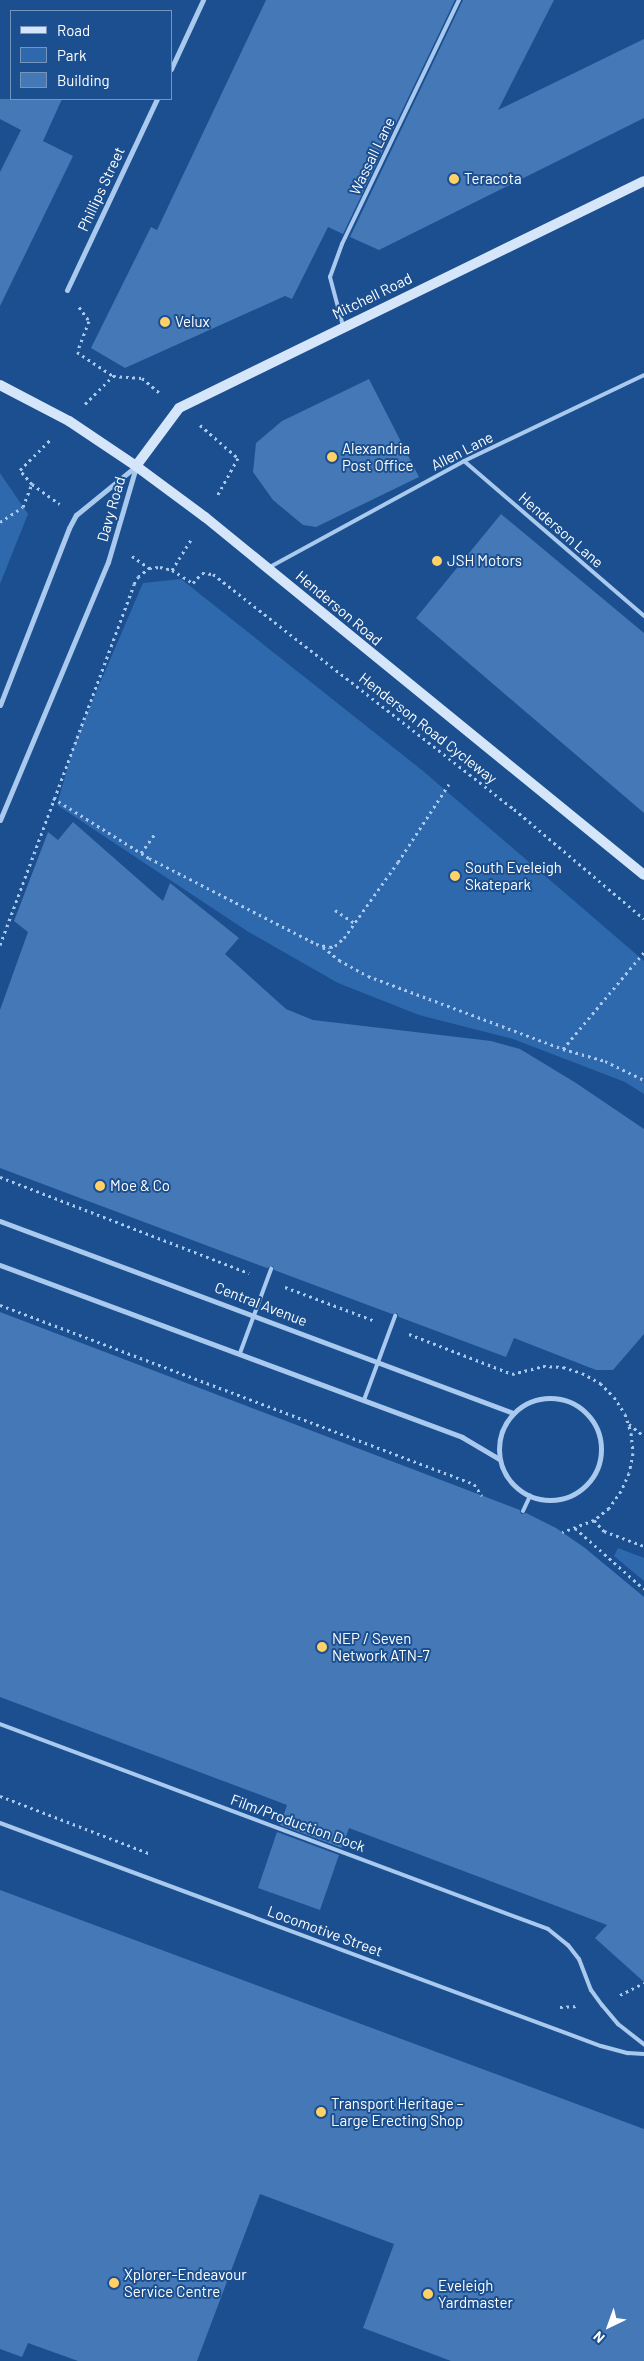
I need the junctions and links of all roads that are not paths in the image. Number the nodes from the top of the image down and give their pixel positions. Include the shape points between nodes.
1 (204, 0) edge
2 (459, 0) edge
3 (172, 67) edge
4 (157, 100) edge
5 (644, 181) edge
6 (67, 290) road end
7 (343, 326) junction
8 (644, 375) edge
9 (0, 385) edge
10 (464, 461) junction
11 (136, 466) junction
12 (268, 568) junction
13 (644, 616) edge
14 (0, 705) edge
15 (0, 820) edge
16 (644, 875) edge
17 (0, 1221) edge
18 (0, 1265) edge
19 (271, 1269) dead end
20 (254, 1314) junction
21 (396, 1316) dead end
22 (240, 1353) junction
23 (378, 1362) junction
24 (364, 1400) junction
25 (513, 1413) junction
26 (499, 1459) junction
27 (530, 1496) junction
28 (522, 1511) dead end
29 (0, 1724) edge
30 (0, 1823) edge
31 (644, 2044) edge
32 (644, 2054) edge

1 - 3 street
2 - 7 lane, Wassall Lane via 342,244 330,277
4 - 6 street, Phillips Street
5 - 7 main road, Mitchell Road
7 - 11 main road, Mitchell Road via 179,408
8 - 10 lane, Allen Lane
9 - 11 main road, Henderson Road via 69,421
10 - 12 lane, Allen Lane
10 - 13 lane, Henderson Lane
11 - 12 main road, Henderson Road
11 - 14 street, Davy Road via 76,515
11 - 15 street, Davy Road via 108,562
12 - 16 main road, Henderson Road
17 - 20 street, Central Avenue
18 - 22 street
19 - 20 lane
20 - 22 lane
20 - 23 street, Central Avenue
21 - 23 lane
22 - 24 street
23 - 24 lane
23 - 25 street, Central Avenue
24 - 26 street via 462,1438
25 - 26 street via 501,1435
25 - 27 street via 534,1400 570,1402 590,1417 600,1439 599,1464 586,1484 566,1498
26 - 27 street via 510,1481
27 - 28 lane
29 - 31 lane, Film/Production Dock via 548,1929 579,1959 591,1990 602,2005 618,2024
30 - 32 lane, Locomotive Street via 601,2046

